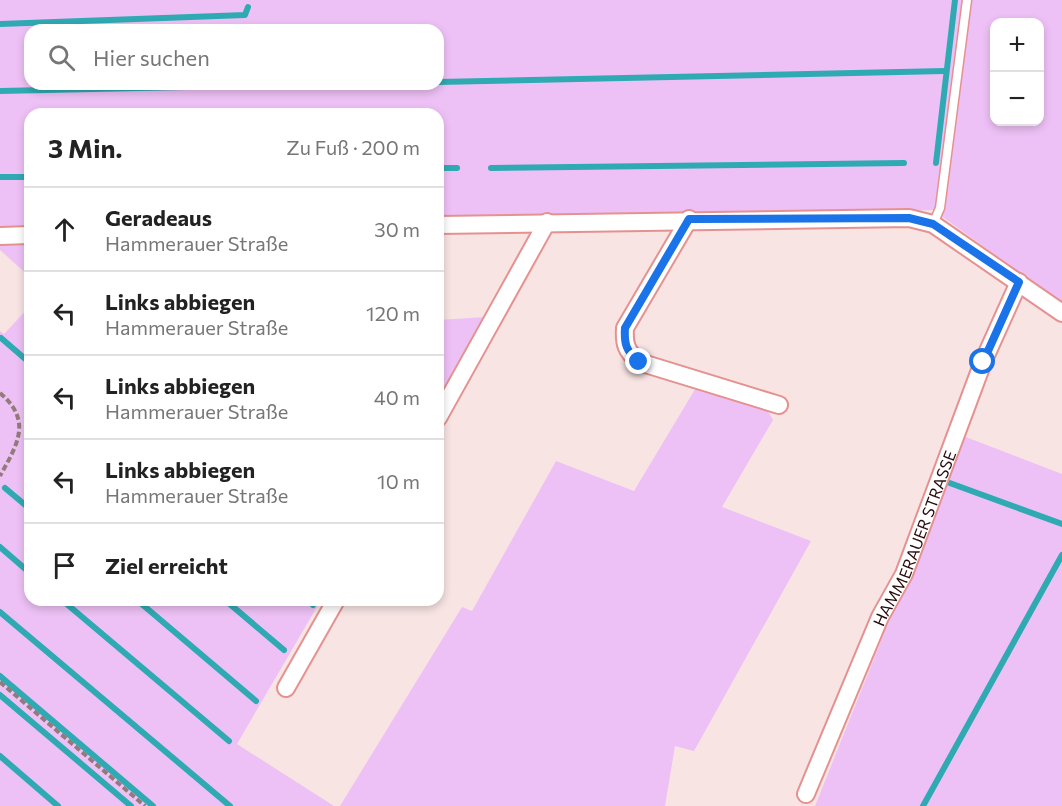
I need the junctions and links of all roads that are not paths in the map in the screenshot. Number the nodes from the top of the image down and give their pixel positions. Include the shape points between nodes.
1 (967, 0) edge
2 (689, 219) junction
3 (547, 222) junction
4 (933, 224) junction
5 (444, 225) edge
6 (24, 235) edge
7 (0, 236) edge
8 (1019, 282) junction
9 (1062, 313) edge
10 (778, 405) dead end
11 (444, 407) edge
12 (333, 606) edge
13 (286, 688) dead end
14 (806, 794) dead end

1 - 4 lane via 940,208
2 - 3 street
2 - 4 street via 909,218
2 - 10 street via 625,328 624,344 639,362
3 - 5 street
3 - 11 street
4 - 8 street
6 - 7 street
8 - 9 street
8 - 14 street, HAMMERAUER STRASSE via 983,362 904,574 880,617
12 - 13 street

